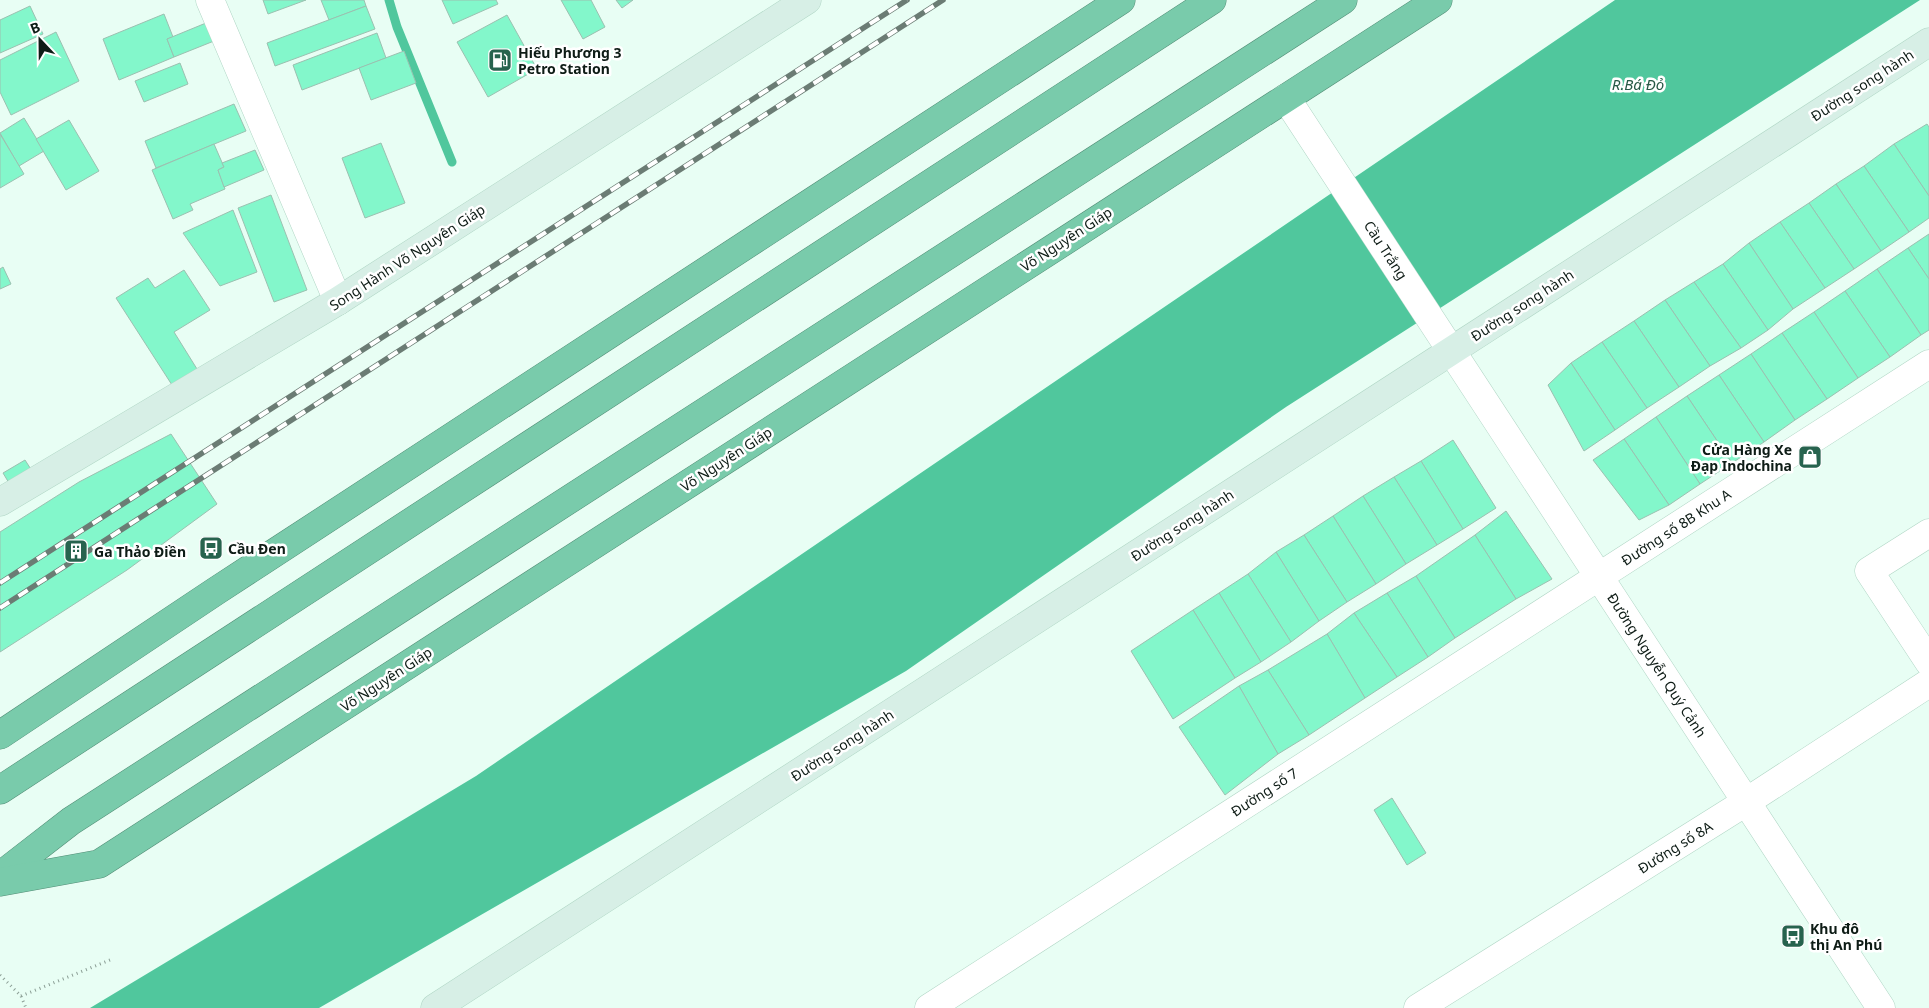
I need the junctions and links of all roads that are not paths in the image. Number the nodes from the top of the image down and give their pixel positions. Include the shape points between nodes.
1 (210, 0) edge
2 (808, 0) edge
3 (1122, 0) edge
4 (1212, 0) edge
5 (1343, 0) edge
6 (1438, 0) edge
7 (1929, 42) edge
8 (1286, 98) junction
9 (338, 301) junction
10 (1434, 323) joint
11 (1452, 350) junction
12 (1929, 364) edge
13 (0, 502) edge
14 (1929, 532) edge
15 (1599, 576) junction
16 (1929, 662) edge
17 (1929, 683) edge
18 (0, 735) edge
19 (0, 790) edge
20 (1746, 802) junction
21 (0, 876) edge
22 (0, 882) edge
23 (936, 1006) edge
24 (434, 1008) edge
25 (1418, 1008) edge
26 (1881, 1008) edge

1 - 9 street
2 - 9 main road, Song Hành Võ Nguyên Giáp
3 - 18 highway
4 - 19 highway
5 - 21 highway via 71,821
6 - 8 highway, Võ Nguyên Giáp
7 - 11 main road, Đường song hành
8 - 10 street, Cầu Trắng
8 - 22 highway, Võ Nguyên Giáp via 99,864
9 - 13 main road, Song Hành Võ Nguyên Giáp
10 - 11 street, Đường Nguyễn Quý Cảnh
11 - 15 street, Đường Nguyễn Quý Cảnh
11 - 24 main road, Đường song hành
12 - 15 street, Đường số 8B Khu A
14 - 16 street via 1869,571
15 - 20 street, Đường Nguyễn Quý Cảnh
15 - 23 street, Đường số 7
17 - 20 street, Đường số 8A
20 - 25 street, Đường số 8A
20 - 26 street, Đường Nguyễn Quý Cảnh

